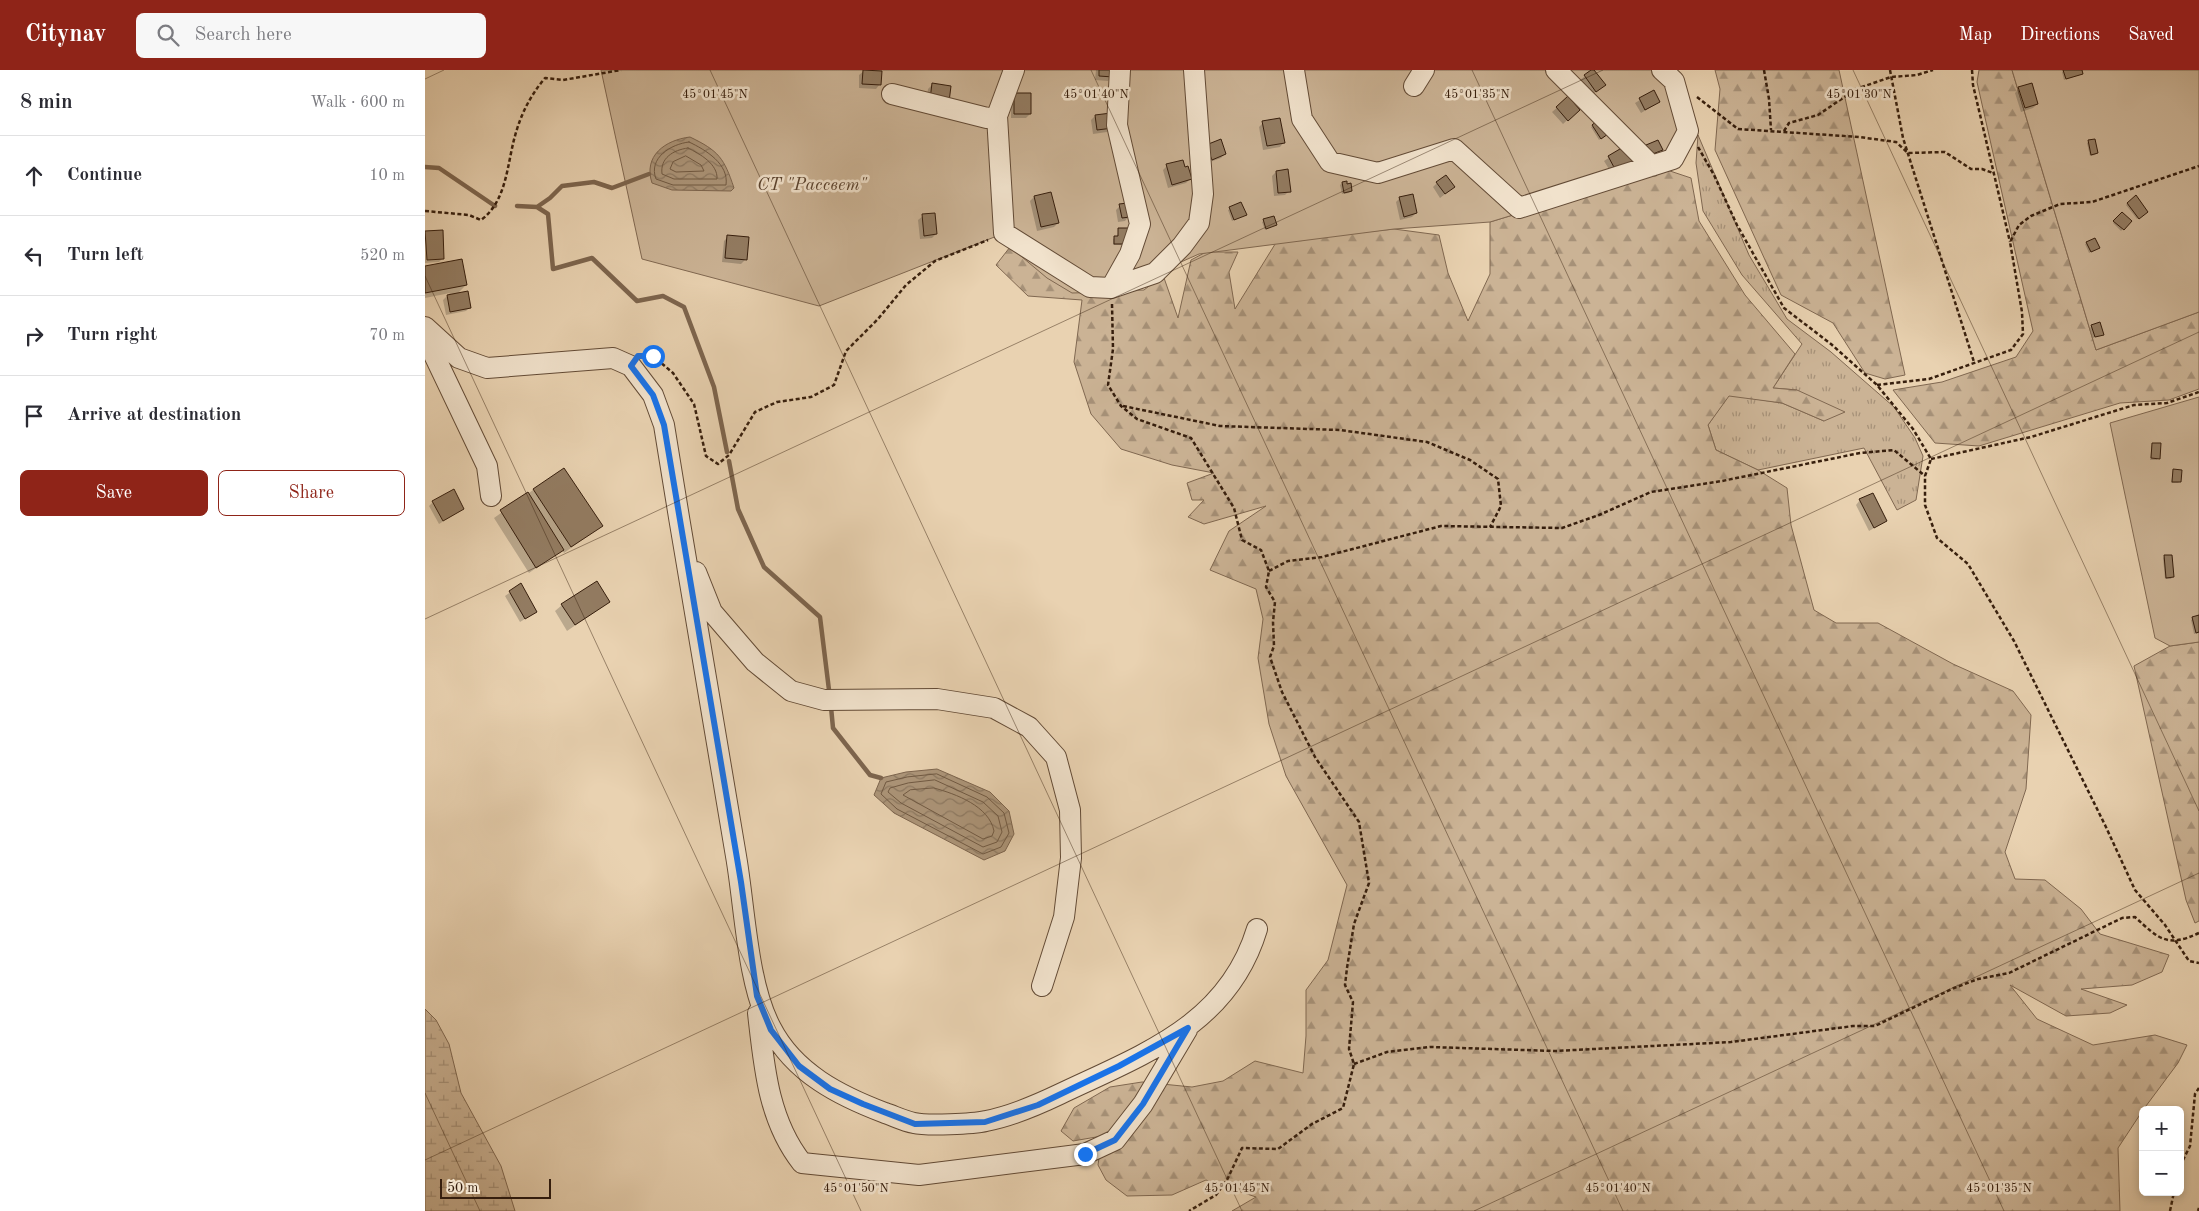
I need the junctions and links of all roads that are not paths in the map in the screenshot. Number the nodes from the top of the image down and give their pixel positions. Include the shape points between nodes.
1 (1014, 70) edge
2 (1120, 70) edge
3 (1193, 70) edge
4 (1294, 70) edge
5 (1556, 70) edge
6 (1668, 76) edge
7 (892, 94) dead end
8 (997, 116) junction
9 (1652, 166) junction
10 (1111, 288) junction
11 (425, 327) edge
12 (425, 336) edge
13 (491, 496) dead end
14 (681, 536) junction
15 (1257, 928) dead end
16 (1041, 986) dead end
17 (757, 996) junction
18 (1188, 1028) junction

1 - 8 street
2 - 10 street via 1117,125 1140,224 1130,254
3 - 10 street via 1203,194 1199,223 1155,273
4 - 9 street via 1302,119 1329,162 1379,173 1454,149 1519,208
5 - 9 street
6 - 9 street via 1688,131 1673,159
7 - 8 street via 987,118
8 - 10 street via 1004,233 1090,287
11 - 14 street via 459,358 487,368 613,358 631,366 653,395 664,425
12 - 13 street via 487,466
14 - 16 street via 712,612 755,662 791,691 824,700 937,699 995,708 1029,727 1056,757 1070,810 1071,858 1064,917
14 - 17 street via 741,882
15 - 18 street via 1249,956 1221,998
17 - 18 street via 771,1030 799,1066 830,1089 915,1124 985,1122 1038,1105
17 - 18 street via 765,1080 788,1145 802,1163 919,1174 1085,1154 1115,1140 1143,1104

